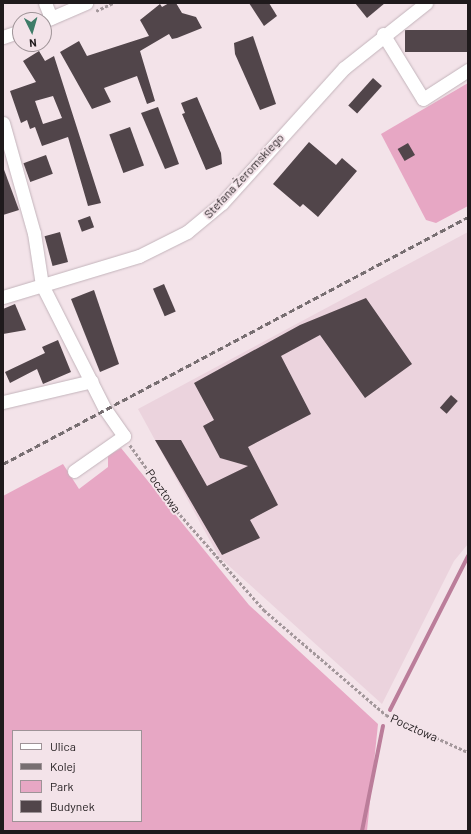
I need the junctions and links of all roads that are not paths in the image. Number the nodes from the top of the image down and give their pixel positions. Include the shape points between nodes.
1 (86, 3) edge
2 (426, 3) edge
3 (52, 18) edge
4 (383, 34) junction
5 (468, 70) edge
6 (3, 123) edge
7 (42, 285) junction
8 (3, 297) edge
9 (92, 380) junction
10 (3, 402) edge
11 (74, 471) dead end

1 - 3 street
2 - 4 street, Stefana Żeromskiego
4 - 5 street via 423,99
4 - 7 street, Stefana Żeromskiego via 330,81 231,193 195,227 139,256
6 - 7 street via 34,233
7 - 8 street, Stefana Żeromskiego
7 - 9 street
9 - 10 street
9 - 11 street via 124,436

